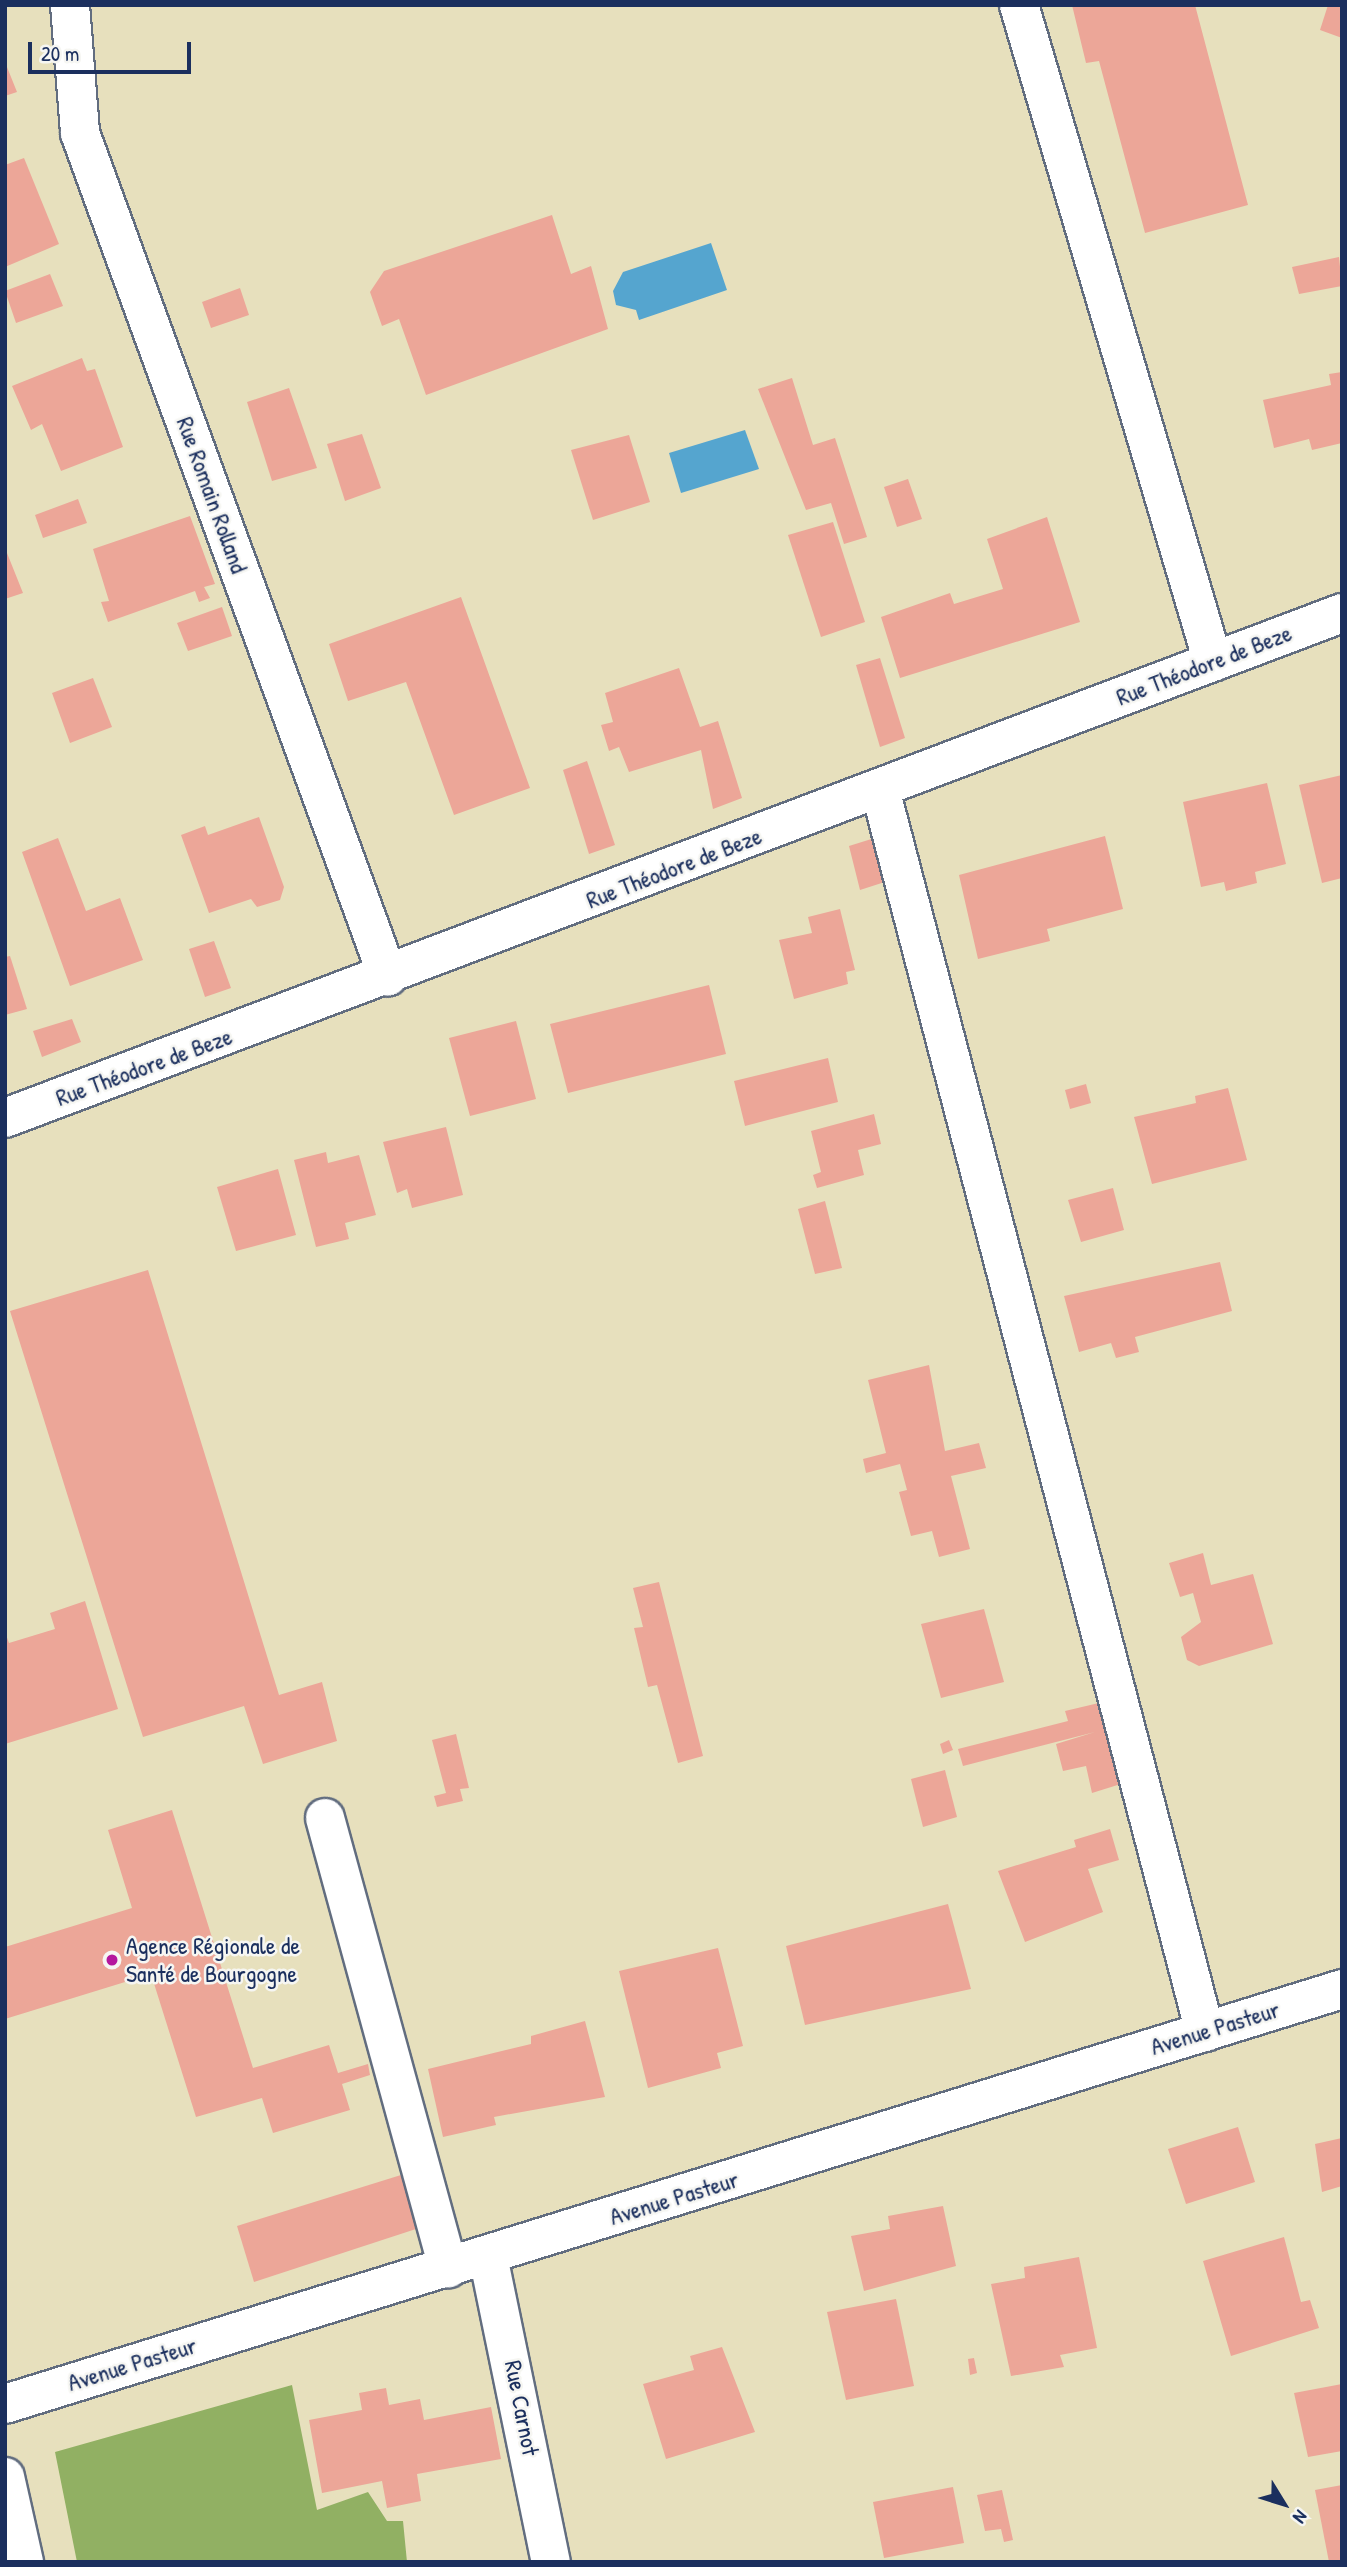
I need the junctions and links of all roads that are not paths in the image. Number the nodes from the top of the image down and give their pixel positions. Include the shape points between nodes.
1 (70, 5) edge
2 (1019, 5) edge
3 (1342, 613) edge
4 (1213, 662) junction
5 (880, 789) junction
6 (388, 977) junction
7 (5, 1118) edge
8 (325, 1818) dead end
9 (1342, 1989) edge
10 (1205, 2032) junction
11 (488, 2256) junction
12 (448, 2268) junction
13 (5, 2403) edge
14 (5, 2477) edge
15 (24, 2562) edge
16 (551, 2562) edge

1 - 6 street, Rue Romain Rolland via 80,133
2 - 4 street
3 - 4 street, Rue Théodore de Beze
4 - 5 street, Rue Théodore de Beze
5 - 6 street, Rue Théodore de Beze
5 - 10 street
6 - 7 street, Rue Théodore de Beze
8 - 12 street
9 - 10 street, Avenue Pasteur
10 - 11 street, Avenue Pasteur
11 - 12 street, Avenue Pasteur
11 - 16 street, Rue Carnot
12 - 13 street, Avenue Pasteur
14 - 15 street

